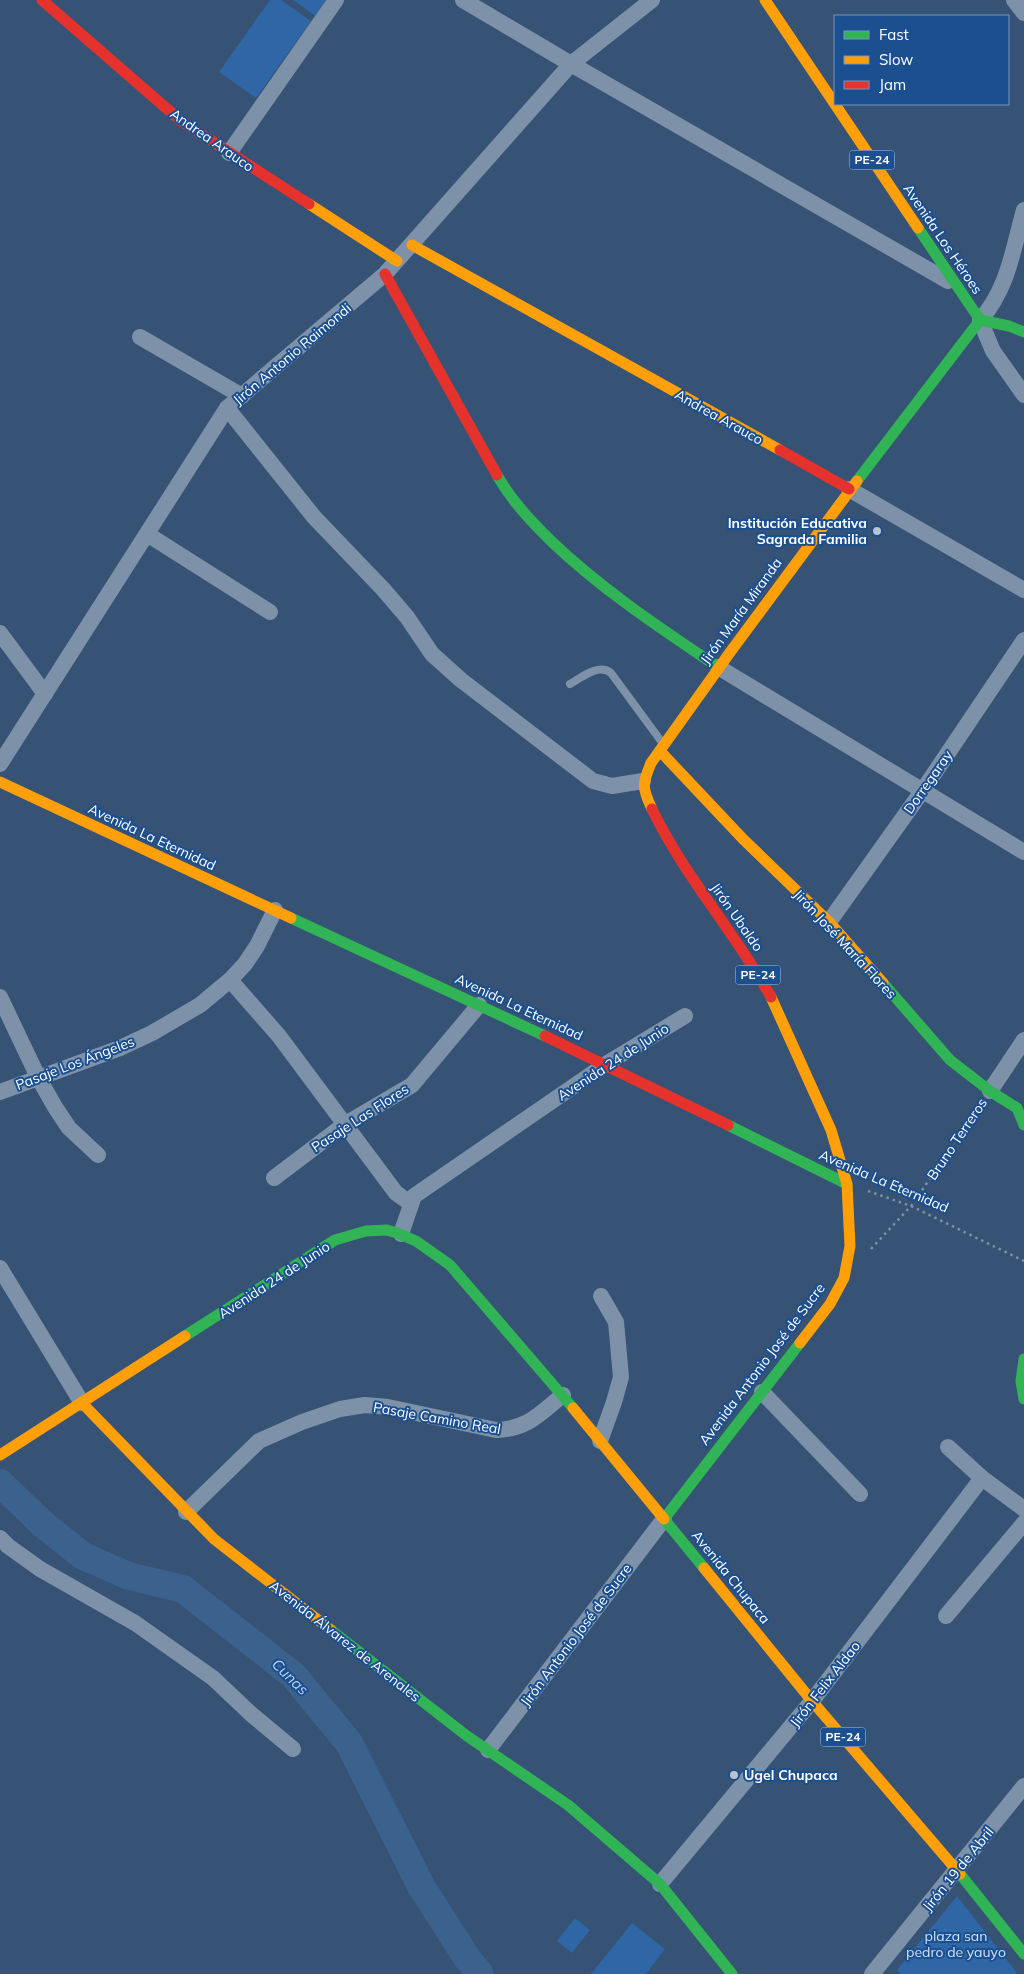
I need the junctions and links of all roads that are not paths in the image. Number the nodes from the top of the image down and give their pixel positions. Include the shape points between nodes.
1 (42, 0) edge
2 (336, 0) edge
3 (463, 0) edge
4 (652, 0) edge
5 (765, 0) edge
6 (1014, 0) edge
7 (1024, 13) edge
8 (571, 64) junction
9 (834, 103) edge
10 (835, 105) edge
11 (229, 153) junction
12 (1024, 210) edge
13 (412, 245) junction
14 (397, 261) junction
15 (385, 274) junction
16 (955, 284) junction
17 (980, 320) junction
18 (1024, 332) edge
19 (140, 337) dead end
20 (242, 396) junction
21 (1024, 396) edge
22 (227, 408) junction
23 (850, 489) junction
24 (147, 534) junction
25 (1024, 590) edge
26 (270, 612) dead end
27 (0, 633) edge
28 (1024, 640) edge
29 (718, 667) junction
30 (570, 684) dead end
31 (45, 694) junction
32 (662, 748) junction
33 (0, 764) edge
34 (643, 781) junction
35 (0, 782) edge
36 (923, 790) junction
37 (1024, 852) edge
38 (275, 910) junction
39 (829, 922) junction
40 (230, 980) junction
41 (0, 996) edge
42 (479, 1005) junction
43 (685, 1016) dead end
44 (1024, 1040) edge
45 (606, 1064) junction
46 (38, 1077) junction
47 (990, 1091) junction
48 (0, 1092) edge
49 (1020, 1107) edge
50 (1024, 1124) edge
51 (344, 1125) junction
52 (98, 1155) dead end
53 (274, 1178) dead end
54 (847, 1184) junction
55 (410, 1203) junction
56 (401, 1234) junction
57 (0, 1268) edge
58 (601, 1296) dead end
59 (1024, 1359) edge
60 (762, 1392) junction
61 (563, 1395) junction
62 (1024, 1399) edge
63 (82, 1403) junction
64 (600, 1440) junction
65 (948, 1447) dead end
66 (0, 1455) edge
67 (982, 1478) junction
68 (860, 1494) dead end
69 (1024, 1509) edge
70 (186, 1512) junction
71 (664, 1519) junction
72 (1024, 1523) edge
73 (0, 1538) edge
74 (946, 1616) dead end
75 (812, 1701) junction
76 (293, 1749) dead end
77 (488, 1750) junction
78 (1024, 1786) edge
79 (957, 1871) junction
80 (660, 1884) junction
81 (1024, 1954) edge
82 (879, 1971) edge
83 (732, 1974) edge

1 - 11 main road, Andrea Arauco via 181,121
2 - 11 street
3 - 8 street
4 - 8 street, Jirón Antonio Raimondi
5 - 9 main road, Avenida Los Héroes / PE-24
6 - 7 street
8 - 13 street, Jirón Antonio Raimondi
8 - 16 street
10 - 16 main road, Avenida Los Héroes / PE-24
11 - 14 main road, Andrea Arauco
12 - 17 street via 1004,284
13 - 14 street, Jirón Antonio Raimondi
13 - 23 main road, Andrea Arauco
14 - 15 street, Jirón Antonio Raimondi
15 - 20 street, Jirón Antonio Raimondi
15 - 29 main road via 502,484 522,512 570,559 632,609
16 - 17 main road, Avenida Los Héroes / PE-24
17 - 18 main road
17 - 21 street via 993,351
17 - 23 main road, Jirón María Miranda
19 - 20 street
20 - 22 street, Jirón Antonio Raimondi
22 - 24 street, Jirón Antonio Raimondi
22 - 34 street via 314,517 384,589 432,654 593,781 612,786
23 - 25 street, Andrea Arauco
23 - 29 main road, Jirón María Miranda
24 - 26 street
24 - 31 street, Jirón Antonio Raimondi
27 - 31 street
28 - 36 street, Dorregaray
29 - 32 main road, Jirón María Miranda
29 - 36 street
30 - 32 lane via 600,668 607,669
31 - 33 street, Jirón Antonio Raimondi
32 - 34 main road, Jirón María Miranda
32 - 39 main road, Jirón José María Flores via 743,839
34 - 54 main road, Jirón Ubaldo / PE-24 via 646,797 665,837 735,938 770,996 831,1130
35 - 38 main road, Avenida La Eternidad
36 - 37 street
36 - 39 street, Dorregaray
38 - 40 street, Pasaje Los Ángeles via 257,946
38 - 42 main road, Avenida La Eternidad
39 - 47 main road, Jirón José María Flores via 950,1060
40 - 46 street, Pasaje Los Ángeles via 200,1006 152,1033 95,1059
40 - 51 street via 274,1030
41 - 46 street
42 - 45 main road, Avenida La Eternidad
42 - 51 street, Pasaje Las Flores via 412,1085
43 - 45 street, Avenida 24 de Junio
44 - 47 street, Bruno Terreros
45 - 54 main road, Avenida La Eternidad
45 - 55 street, Avenida 24 de Junio via 414,1196
46 - 48 street, Pasaje Los Ángeles
46 - 52 street via 69,1128
47 - 49 main road, Jirón José María Flores
49 - 50 main road, Jirón José María Flores
51 - 53 street, Pasaje Las Flores
51 - 55 street via 396,1193
54 - 60 main road, Avenida Antonio José de Sucre / PE-24 via 850,1246 844,1278 830,1304
55 - 56 street
56 - 61 main road, Avenida Chupaca via 428,1248 450,1265
56 - 63 main road, Avenida 24 de Junio via 379,1229 335,1240
57 - 63 street, Avenida Álvarez de Arenales
58 - 64 street via 616,1322 621,1377
59 - 62 main road via 1021,1381
60 - 68 street
60 - 71 main road, Avenida Antonio José de Sucre / PE-24
61 - 64 main road, Avenida Chupaca
61 - 70 street, Pasaje Camino Real via 525,1425 512,1430 496,1430 388,1407 365,1405 340,1409 259,1441
63 - 66 main road, Avenida 24 de Junio
63 - 70 main road, Avenida Álvarez de Arenales
64 - 71 main road, Avenida Chupaca
65 - 67 street
67 - 69 street
67 - 75 street, Jirón Felix Aldao
70 - 77 main road, Avenida Álvarez de Arenales via 214,1539
71 - 75 main road, Avenida Chupaca / PE-24
71 - 77 street, Jirón Antonio José de Sucre
72 - 74 street
73 - 76 street via 40,1569 135,1624 213,1678
75 - 79 main road, Avenida Chupaca / PE-24
75 - 80 street, Jirón Felix Aldao
77 - 80 main road, Avenida Álvarez de Arenales via 568,1805
78 - 79 street, Jirón 19 de Abril
79 - 81 main road, Avenida Chupaca / PE-24
79 - 82 street, Jirón 19 de Abril
80 - 83 main road, Avenida Álvarez de Arenales

